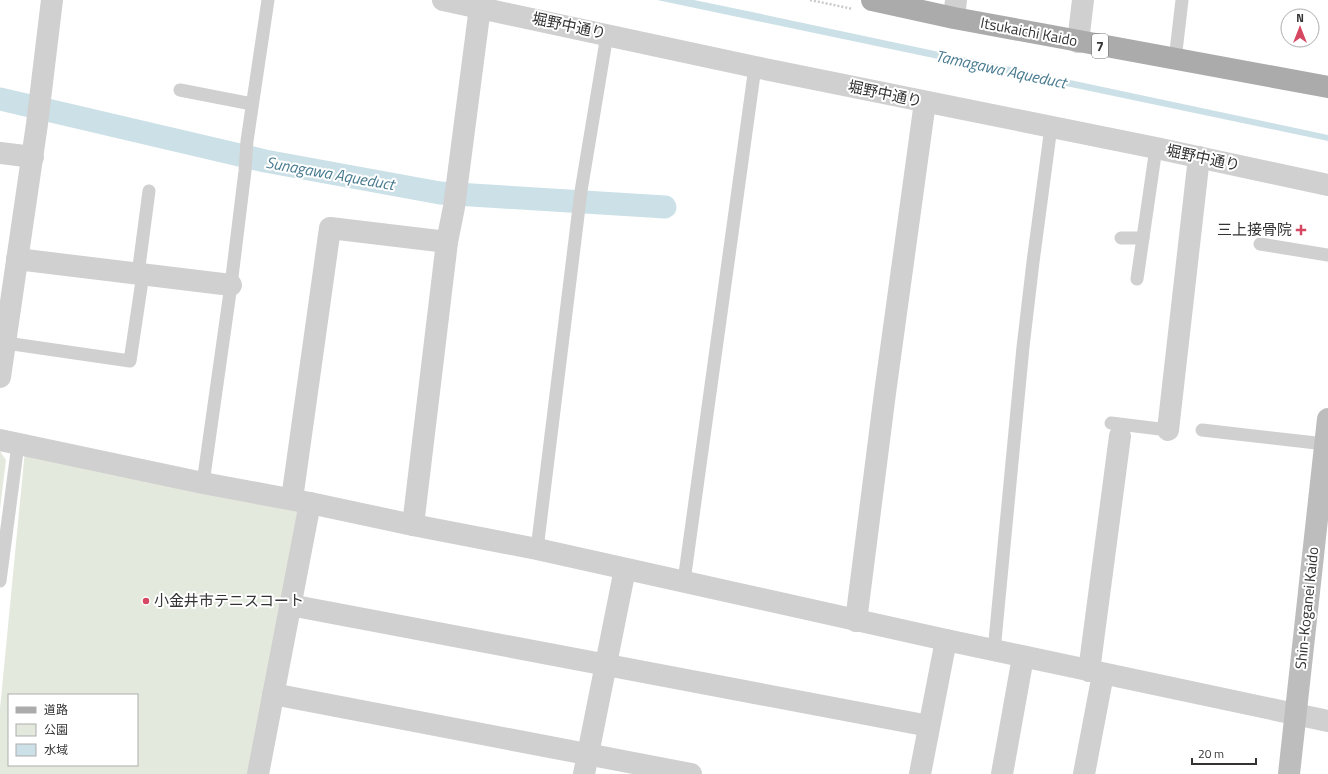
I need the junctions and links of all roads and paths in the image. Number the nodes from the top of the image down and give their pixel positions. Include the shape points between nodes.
1 (52, 0) edge
2 (268, 0) edge
3 (443, 0) edge
4 (872, 0) edge
5 (1083, 0) edge
6 (1182, 0) edge
7 (480, 8) junction
8 (955, 9) edge
9 (607, 35) junction
10 (1078, 42) junction
11 (1175, 60) junction
12 (755, 67) junction
13 (1328, 87) edge
14 (180, 90) dead end
15 (925, 102) junction
16 (252, 104) junction
17 (1051, 127) junction
18 (1156, 148) junction
19 (0, 153) edge
20 (32, 156) junction
21 (1199, 157) junction
22 (1328, 186) edge
23 (149, 191) dead end
24 (1121, 238) dead end
25 (1143, 238) junction
26 (447, 242) junction
27 (1260, 244) dead end
28 (1328, 255) edge
29 (17, 259) junction
30 (140, 274) junction
31 (1137, 279) dead end
32 (232, 285) junction
33 (6, 343) junction
34 (0, 377) edge
35 (1328, 419) edge
36 (1115, 429) joint
37 (1168, 430) joint
38 (1202, 430) dead end
39 (9, 442) edge
40 (1325, 444) junction
41 (1325, 479) edge
42 (203, 482) junction
43 (301, 501) junction
44 (413, 525) junction
45 (538, 549) junction
46 (625, 569) junction
47 (0, 581) edge
48 (684, 581) junction
49 (290, 605) junction
50 (856, 621) junction
51 (946, 640) junction
52 (994, 650) junction
53 (1023, 657) junction
54 (606, 665) junction
55 (1096, 672) junction
56 (273, 694) junction
57 (1296, 715) junction
58 (1328, 721) edge
59 (929, 726) junction
60 (586, 764) edge
61 (258, 774) edge
62 (691, 774) edge
63 (920, 774) edge
64 (1002, 774) edge
65 (1084, 774) edge
66 (1289, 774) edge

1 - 20 street
2 - 16 lane
3 - 7 street, 堀野中通り
4 - 8 main road, Itsukaichi Kaido / 7
5 - 10 street
6 - 11 lane
7 - 9 street, 堀野中通り
7 - 26 street via 454,207
8 - 10 main road, Itsukaichi Kaido / 7
9 - 12 street, 堀野中通り
9 - 45 lane via 581,191
10 - 11 main road, Itsukaichi Kaido / 7
11 - 13 main road, Itsukaichi Kaido / 7
12 - 15 street, 堀野中通り
12 - 48 lane
14 - 16 lane
15 - 17 street, 堀野中通り
15 - 50 street via 884,393
16 - 32 lane
17 - 18 street, 堀野中通り
17 - 52 lane via 1023,347
18 - 21 street, 堀野中通り
18 - 25 lane
19 - 20 street
20 - 29 street
21 - 22 street, 堀野中通り
21 - 37 street
23 - 30 lane
24 - 25 lane
25 - 31 lane
26 - 43 street via 330,228
26 - 44 street
27 - 28 lane
29 - 30 street
29 - 33 street
30 - 32 street
30 - 33 lane via 130,361
32 - 42 lane
33 - 34 street
35 - 40 main road, Shin-Koganei Kaido
36 - 37 lane
36 - 55 street
38 - 40 lane
39 - 42 street
39 - 47 lane
40 - 41 main road, Shin-Koganei Kaido
41 - 57 main road, Shin-Koganei Kaido
42 - 43 street
43 - 44 street
43 - 49 street
44 - 45 street
45 - 46 street
46 - 48 street
46 - 54 street
48 - 50 street
49 - 54 street
49 - 56 street
50 - 51 street
51 - 52 street
51 - 59 street
52 - 53 street
53 - 55 street
53 - 64 street
54 - 59 street
54 - 60 street
55 - 57 street
55 - 65 street
56 - 60 street
56 - 61 street
57 - 58 street
57 - 66 main road, Shin-Koganei Kaido
59 - 63 street
60 - 62 street

